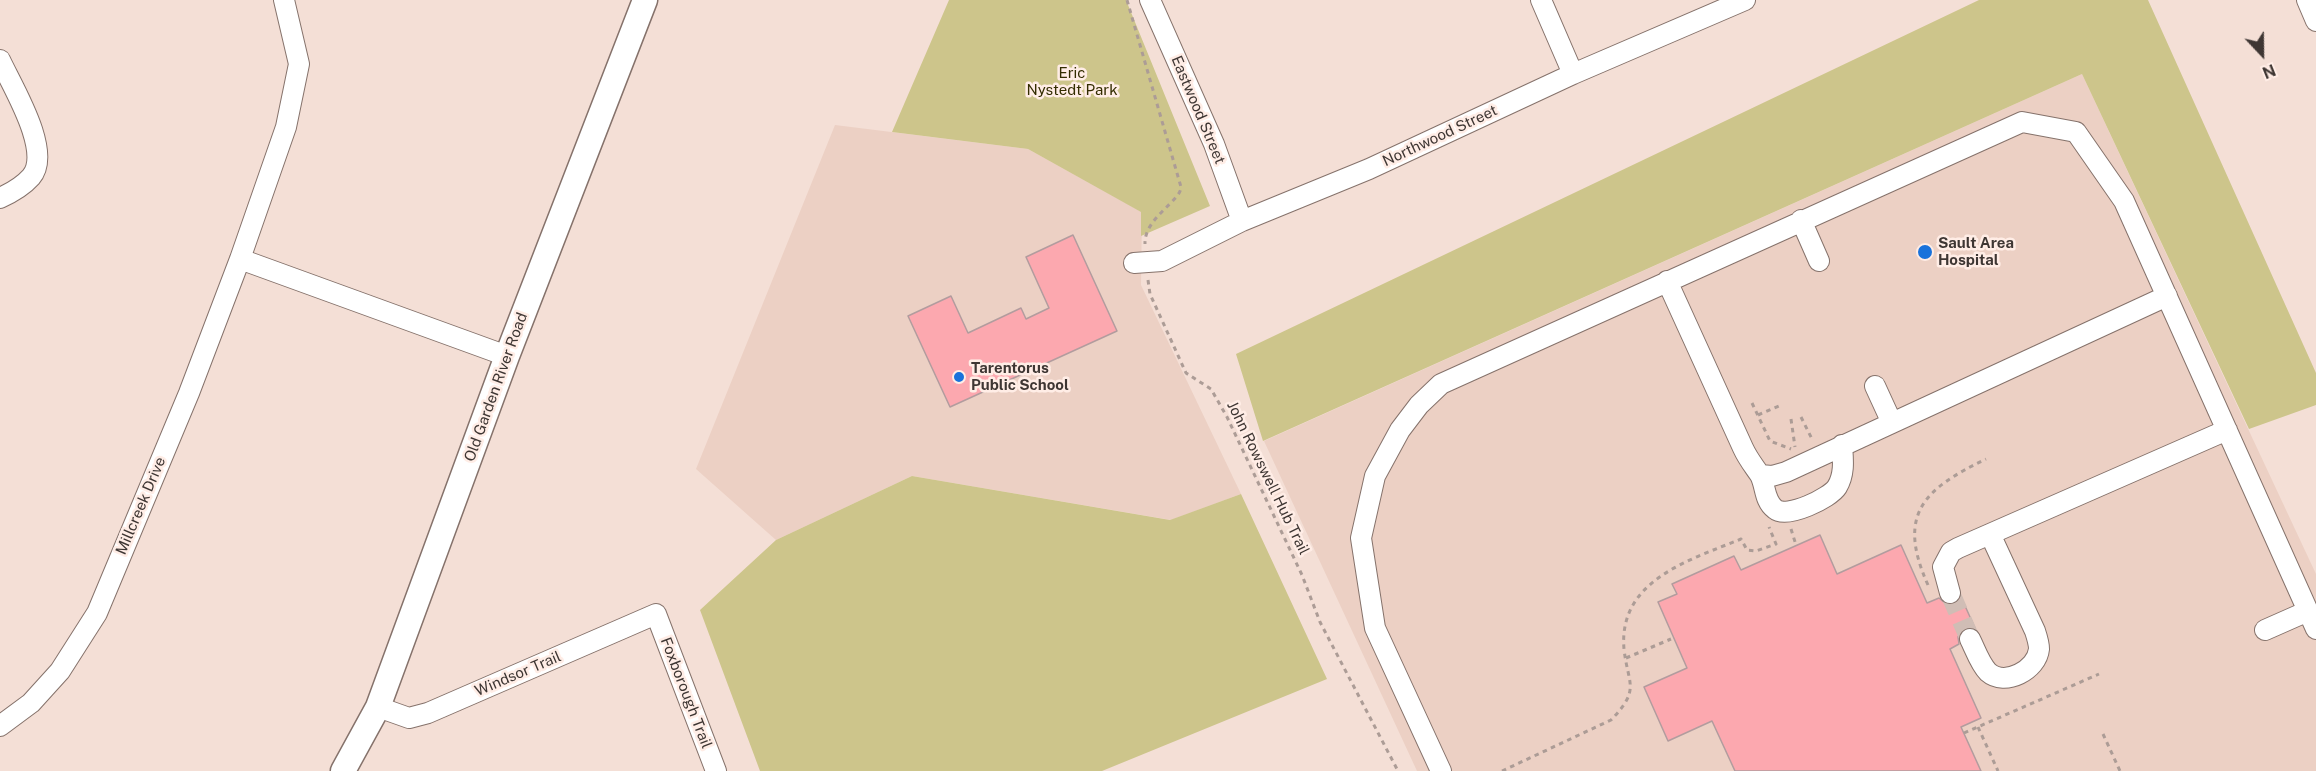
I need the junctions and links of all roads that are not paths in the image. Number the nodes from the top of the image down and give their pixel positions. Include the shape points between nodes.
1 (284, 0) edge
2 (645, 0) edge
3 (1150, 0) edge
4 (1541, 0) edge
5 (1745, 0) edge
6 (2307, 0) edge
7 (2316, 21) edge
8 (0, 60) edge
9 (1573, 74) junction
10 (0, 198) edge
11 (1801, 220) junction
12 (1242, 221) junction
13 (240, 259) junction
14 (1819, 261) dead end
15 (1140, 263) road end
16 (1667, 281) junction
17 (2167, 296) junction
18 (507, 356) junction
19 (1875, 386) dead end
20 (1892, 423) junction
21 (2227, 430) junction
22 (1842, 445) junction
23 (1760, 475) junction
24 (1990, 534) junction
25 (1950, 593) tunnel mouth
26 (656, 614) joint
27 (2312, 620) edge
28 (2265, 630) dead end
29 (1970, 639) tunnel mouth
30 (378, 707) junction
31 (0, 726) edge
32 (343, 771) edge
33 (716, 771) edge
34 (1441, 771) edge

1 - 13 street, Millcreek Drive via 299,64 286,128
2 - 18 main road, Old Garden River Road
3 - 12 street, Eastwood Street via 1214,144
4 - 9 street
5 - 9 street, Northwood Street
6 - 7 street
8 - 10 street via 39,154 32,176
9 - 12 street, Northwood Street via 1369,170
11 - 14 street
11 - 16 street
11 - 17 street via 2022,122 2076,132 2124,201
12 - 15 street, Northwood Street via 1161,261
13 - 18 street
13 - 31 street, Millcreek Drive via 97,613 60,671 32,702
16 - 23 street via 1743,448
16 - 34 street via 1441,384 1400,430 1375,476 1361,538 1375,628
17 - 20 street
17 - 21 street
18 - 30 main road, Old Garden River Road
19 - 20 street
20 - 22 street
21 - 24 street
21 - 27 street
22 - 23 street via 1786,472
22 - 23 street via 1842,477 1832,494 1791,512 1774,509
24 - 25 street via 1958,548 1944,560
24 - 29 street via 2035,631 2039,648 2032,665 2024,672 2000,677 1984,667
26 - 30 street, Windsor Trail via 428,713 409,718
26 - 33 street, Foxborough Trail
27 - 28 street
30 - 32 main road, Old Garden River Road

